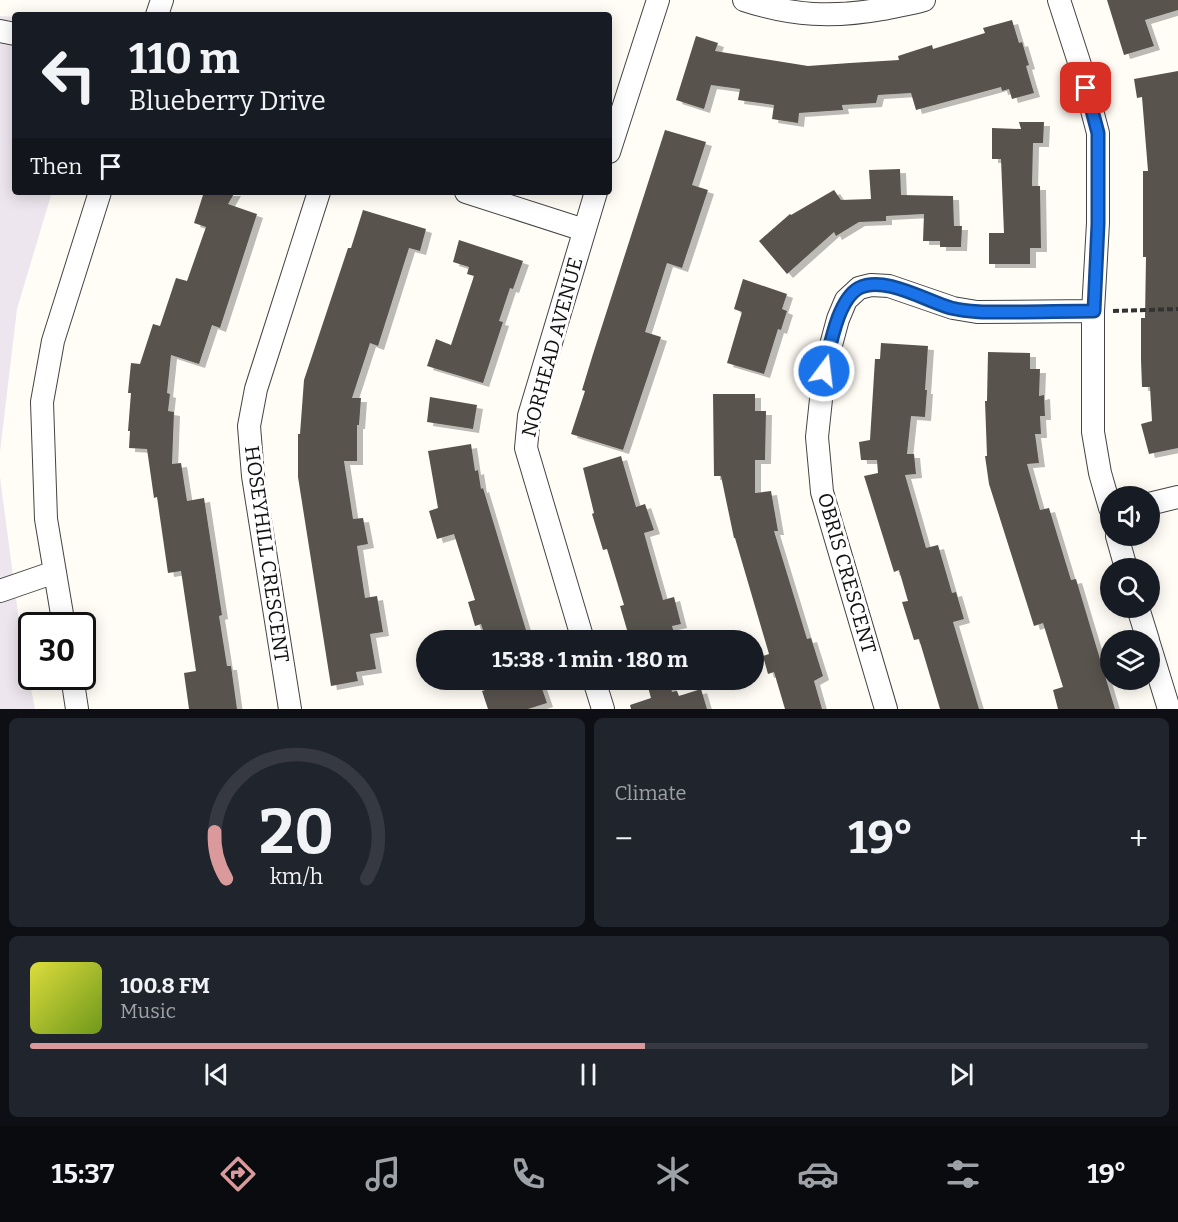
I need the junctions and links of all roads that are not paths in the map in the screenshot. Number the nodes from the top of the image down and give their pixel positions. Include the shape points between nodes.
1 (658, 0) edge
2 (744, 0) edge
3 (924, 0) edge
4 (1059, 0) edge
5 (612, 143) edge
6 (99, 195) edge
7 (318, 195) edge
8 (475, 195) edge
9 (595, 195) edge
10 (584, 230) junction
11 (1094, 311) junction
12 (1104, 486) edge
13 (1178, 497) edge
14 (1160, 501) edge
15 (55, 572) junction
16 (0, 591) edge
17 (62, 612) edge
18 (580, 630) edge
19 (1160, 680) edge
20 (74, 690) edge
21 (597, 690) edge
22 (77, 709) edge
23 (290, 709) edge
24 (603, 709) edge
25 (886, 709) edge
26 (1169, 709) edge

1 - 5 street
2 - 3 street via 766,8 834,15
4 - 11 street via 1098,133
6 - 15 street via 53,341 42,402 46,519
7 - 23 street, HOSEYHILL CRESCENT via 256,389 249,426 253,476
8 - 10 street
9 - 10 street, NORHEAD AVENUE
10 - 18 street, NORHEAD AVENUE via 530,416 526,448
11 - 12 street via 1093,432
11 - 25 street, OBRIS CRESCENT via 977,312 889,286 871,285 859,288 846,300 824,371 817,437 822,492
13 - 14 street
15 - 16 street
15 - 17 street
19 - 26 street
20 - 22 street
21 - 24 street

